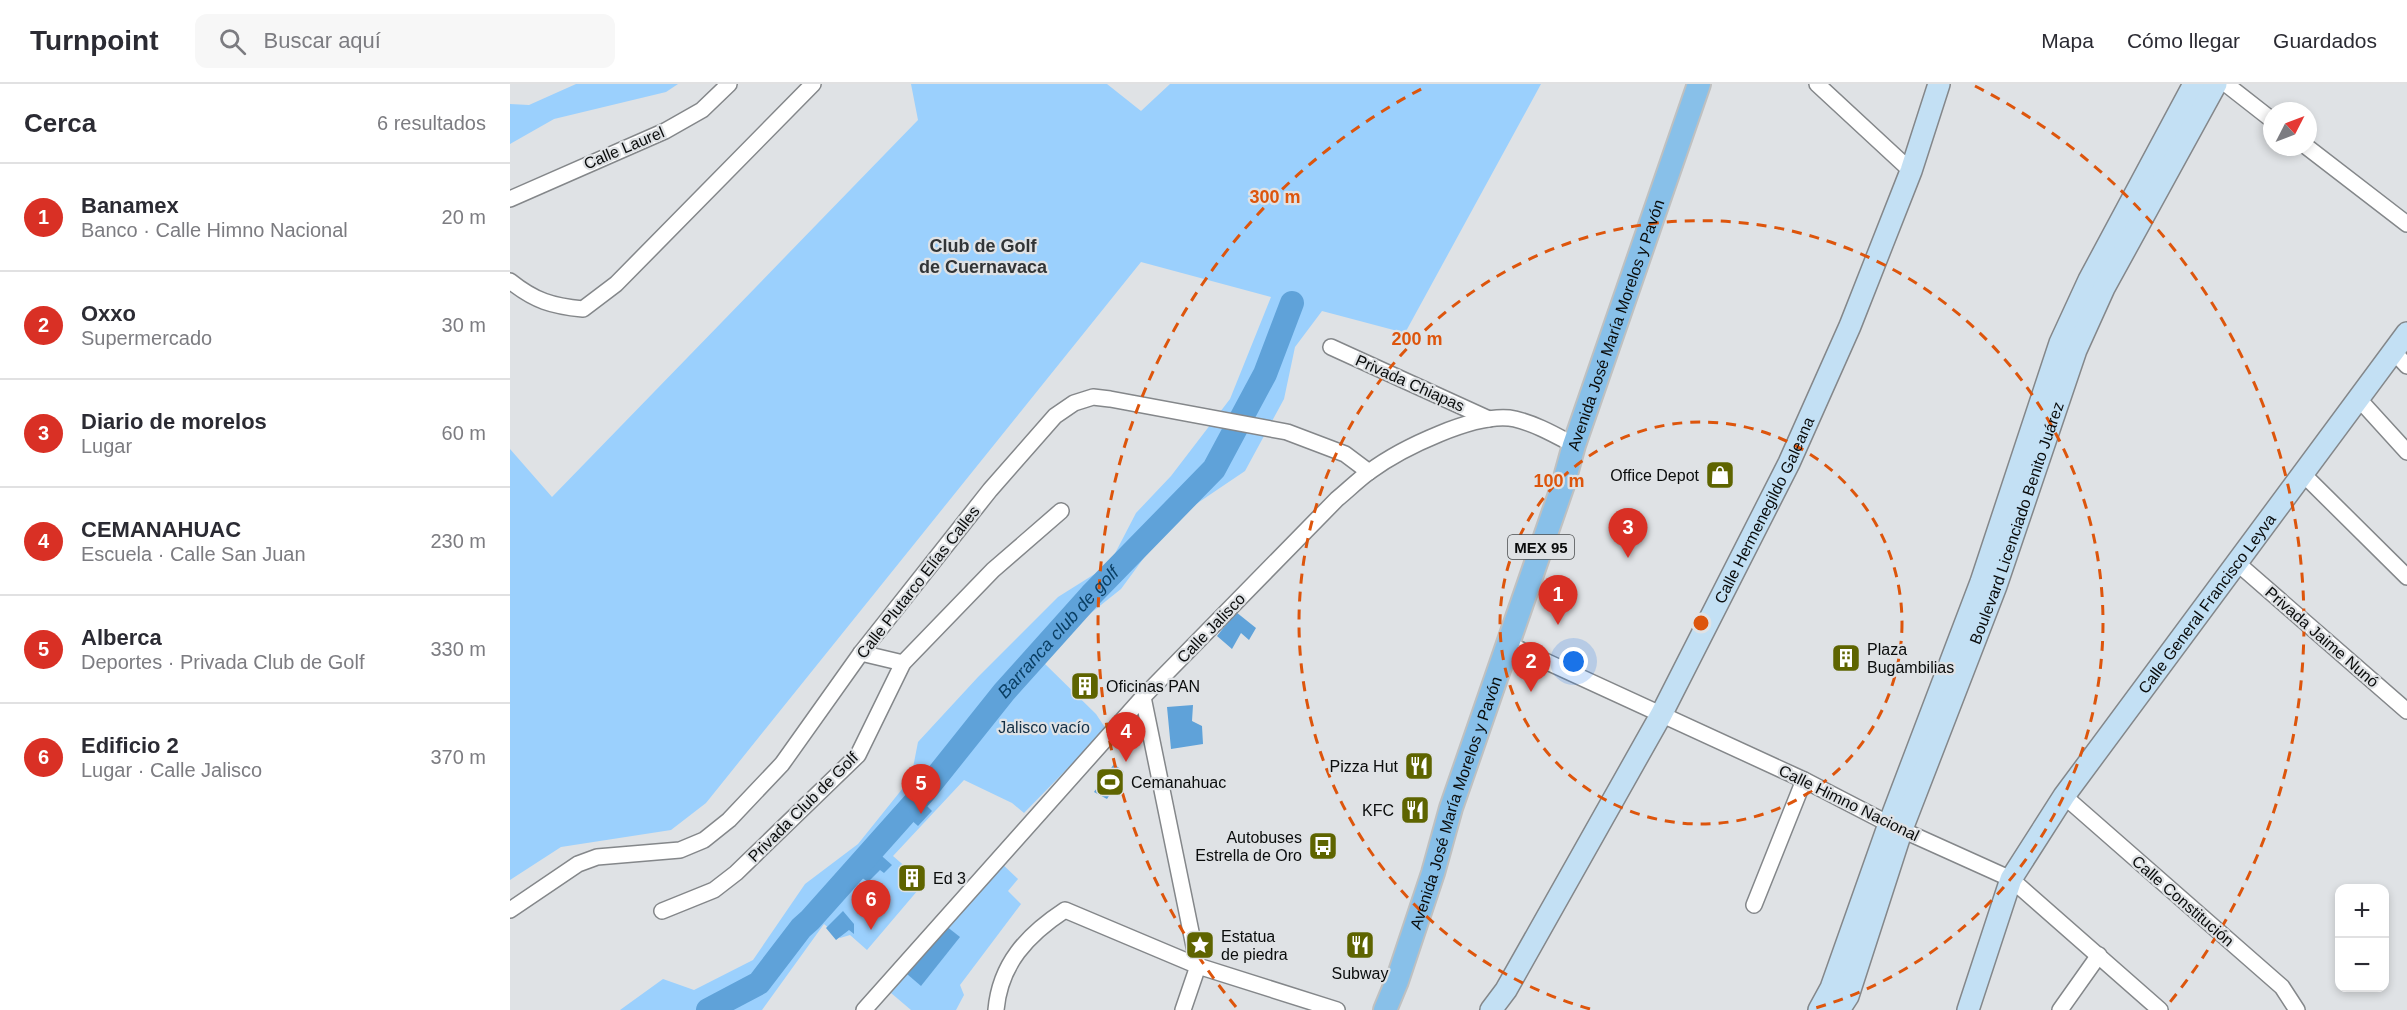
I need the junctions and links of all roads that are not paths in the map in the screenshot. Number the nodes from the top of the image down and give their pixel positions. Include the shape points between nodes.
1 (729, 84) edge
2 (813, 84) edge
3 (1699, 84) edge
4 (1817, 84) edge
5 (1939, 84) edge
6 (2194, 84) edge
7 (2216, 84) edge
8 (2226, 84) edge
9 (2263, 113) edge
10 (2317, 155) edge
11 (1911, 171) junction
12 (510, 199) edge
13 (2407, 224) edge
14 (510, 281) edge
15 (2407, 333) edge
16 (1331, 347) dead end
17 (2068, 347) junction
18 (2400, 358) edge
19 (2357, 397) junction
20 (1490, 418) junction
21 (1574, 446) junction
22 (2407, 452) edge
23 (1369, 472) junction
24 (2302, 473) junction
25 (1060, 511) dead end
26 (2236, 562) junction
27 (2407, 577) edge
28 (1508, 644) junction
29 (861, 653) junction
30 (903, 663) junction
31 (1143, 698) junction
32 (2407, 711) edge
33 (1661, 715) junction
34 (1804, 780) junction
35 (2064, 796) junction
36 (1896, 826) junction
37 (2011, 879) junction
38 (1754, 905) dead end
39 (510, 910) edge
40 (662, 911) dead end
41 (2099, 955) junction
42 (1198, 966) junction
43 (864, 1010) edge
44 (996, 1010) edge
45 (1183, 1010) edge
46 (1337, 1010) edge
47 (1385, 1010) edge
48 (1491, 1010) edge
49 (1819, 1010) edge
50 (1839, 1010) edge
51 (1968, 1010) edge
52 (2060, 1010) edge
53 (2160, 1010) edge
54 (2297, 1010) edge

1 - 12 street, Calle Laurel via 702,110 665,131
2 - 14 street via 616,284 583,309 553,306
3 - 21 main road, Avenida José María Morelos y Pavón / MEX 95
4 - 11 street
5 - 11 street, Calle Hermenegildo Galeana
6 - 17 street, Boulevard Licenciado Benito Juárez via 2089,280
7 - 17 street, Boulevard Licenciado Benito Juárez
8 - 9 street
10 - 13 street
11 - 33 street, Calle Hermenegildo Galeana via 1850,326 1789,463
15 - 18 street, Calle General Francisco Leyva
16 - 20 street, Privada Chiapas
17 - 36 street, Boulevard Licenciado Benito Juárez via 1996,586
18 - 19 street, Calle General Francisco Leyva
19 - 22 street
19 - 24 street, Calle General Francisco Leyva
20 - 21 street, Calle Jalisco via 1535,425
20 - 23 street, Calle Jalisco via 1403,450
21 - 28 main road, Avenida José María Morelos y Pavón / MEX 95
23 - 29 street, Calle Plutarco Elías Calles via 1345,454 1287,432 1110,399 1074,403 1055,416 990,490
23 - 31 street, Calle Jalisco via 1337,499
24 - 26 street, Calle General Francisco Leyva
24 - 27 street
25 - 30 street, Privada Club de Golf via 993,570
26 - 32 street, Privada Jaime Nunó
26 - 35 street, Calle General Francisco Leyva
28 - 33 street, Calle Himno Nacional
28 - 47 main road, Avenida José María Morelos y Pavón / MEX 95
29 - 30 street
29 - 39 street, Calle Plutarco Elías Calles via 782,764 729,820 704,840 680,849 597,857 578,864
30 - 40 street, Privada Club de Golf via 858,755 736,873 714,890
31 - 42 street
31 - 43 street, Calle Jalisco
33 - 34 street, Calle Himno Nacional
33 - 48 street, Calle Hermenegildo Galeana via 1506,990
34 - 36 street, Calle Himno Nacional
34 - 38 street
35 - 37 street, Calle General Francisco Leyva
35 - 54 street, Calle Constitución via 2282,987
36 - 37 street, Calle Himno Nacional
36 - 49 street, Boulevard Licenciado Benito Juárez via 1832,988
36 - 50 street, Boulevard Licenciado Benito Juárez via 1848,996
37 - 41 street, Calle Himno Nacional
37 - 51 street, Calle General Francisco Leyva
41 - 52 street
41 - 53 street, Calle Himno Nacional
42 - 44 street via 1065,910 1046,923 1008,963 1000,981
42 - 45 street
42 - 46 street

